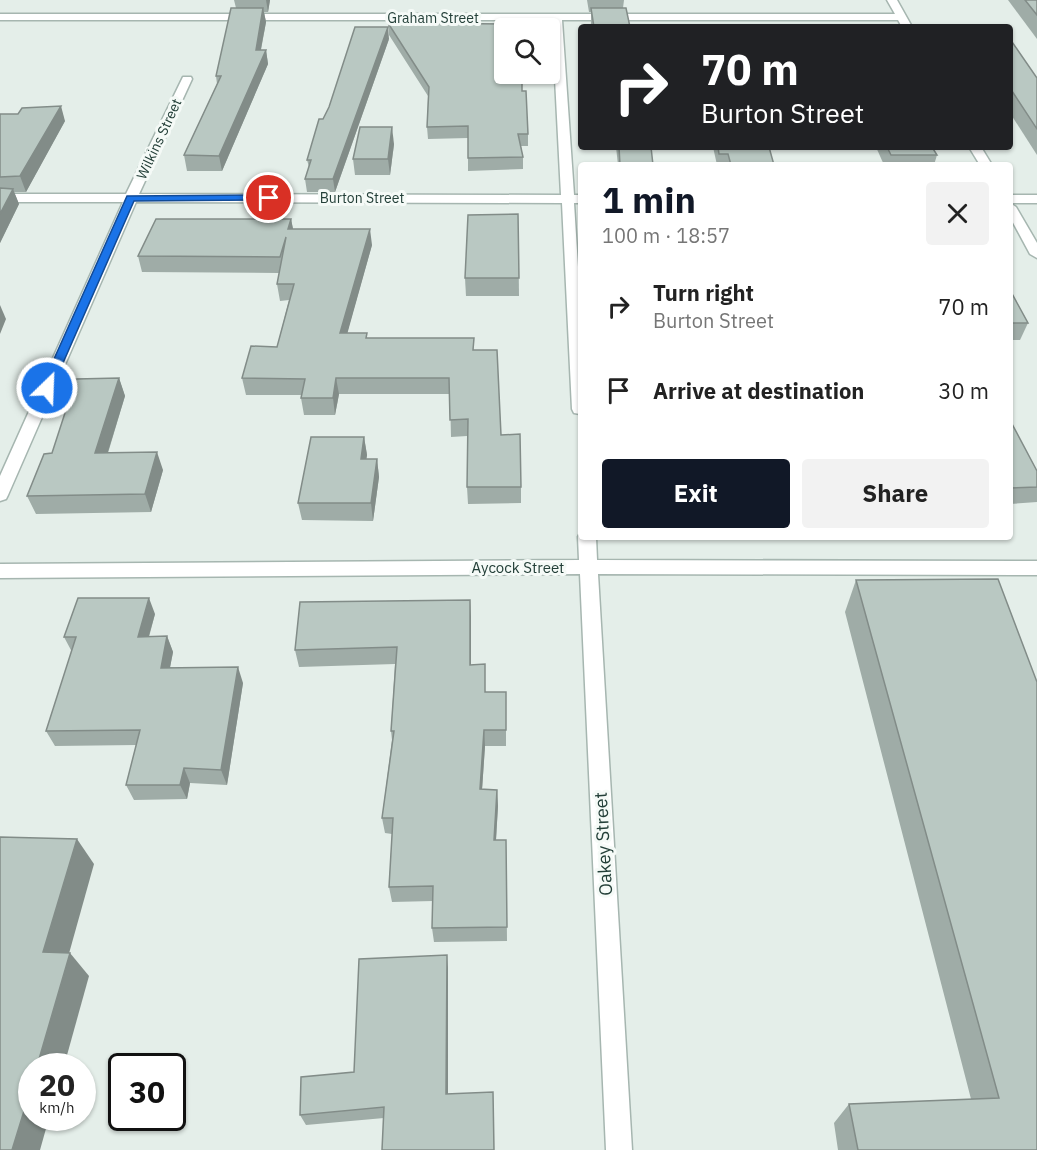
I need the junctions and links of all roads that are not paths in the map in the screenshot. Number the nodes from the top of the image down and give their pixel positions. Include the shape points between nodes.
1 (892, 0) edge
2 (0, 17) edge
3 (901, 17) junction
4 (557, 18) joint
5 (905, 24) edge
6 (560, 48) edge
7 (187, 79) dead end
8 (0, 198) edge
9 (131, 198) junction
10 (575, 199) edge
11 (1013, 199) edge
12 (1037, 199) edge
13 (1013, 212) edge
14 (1037, 254) edge
15 (578, 325) edge
16 (0, 495) edge
17 (587, 540) edge
18 (589, 567) junction
19 (1037, 568) edge
20 (0, 571) edge
21 (620, 1150) edge

1 - 3 street
2 - 4 street, Graham Street
3 - 4 street, Graham Street
3 - 5 street
6 - 10 street
7 - 9 street, Wilkins Street
8 - 9 street, Burton Street
9 - 10 street, Burton Street
9 - 16 street, Wilkins Street
10 - 15 street
11 - 12 street
13 - 14 street
17 - 18 street, Oakey Street
18 - 19 street, Aycock Street
18 - 20 street, Aycock Street
18 - 21 street, Oakey Street

